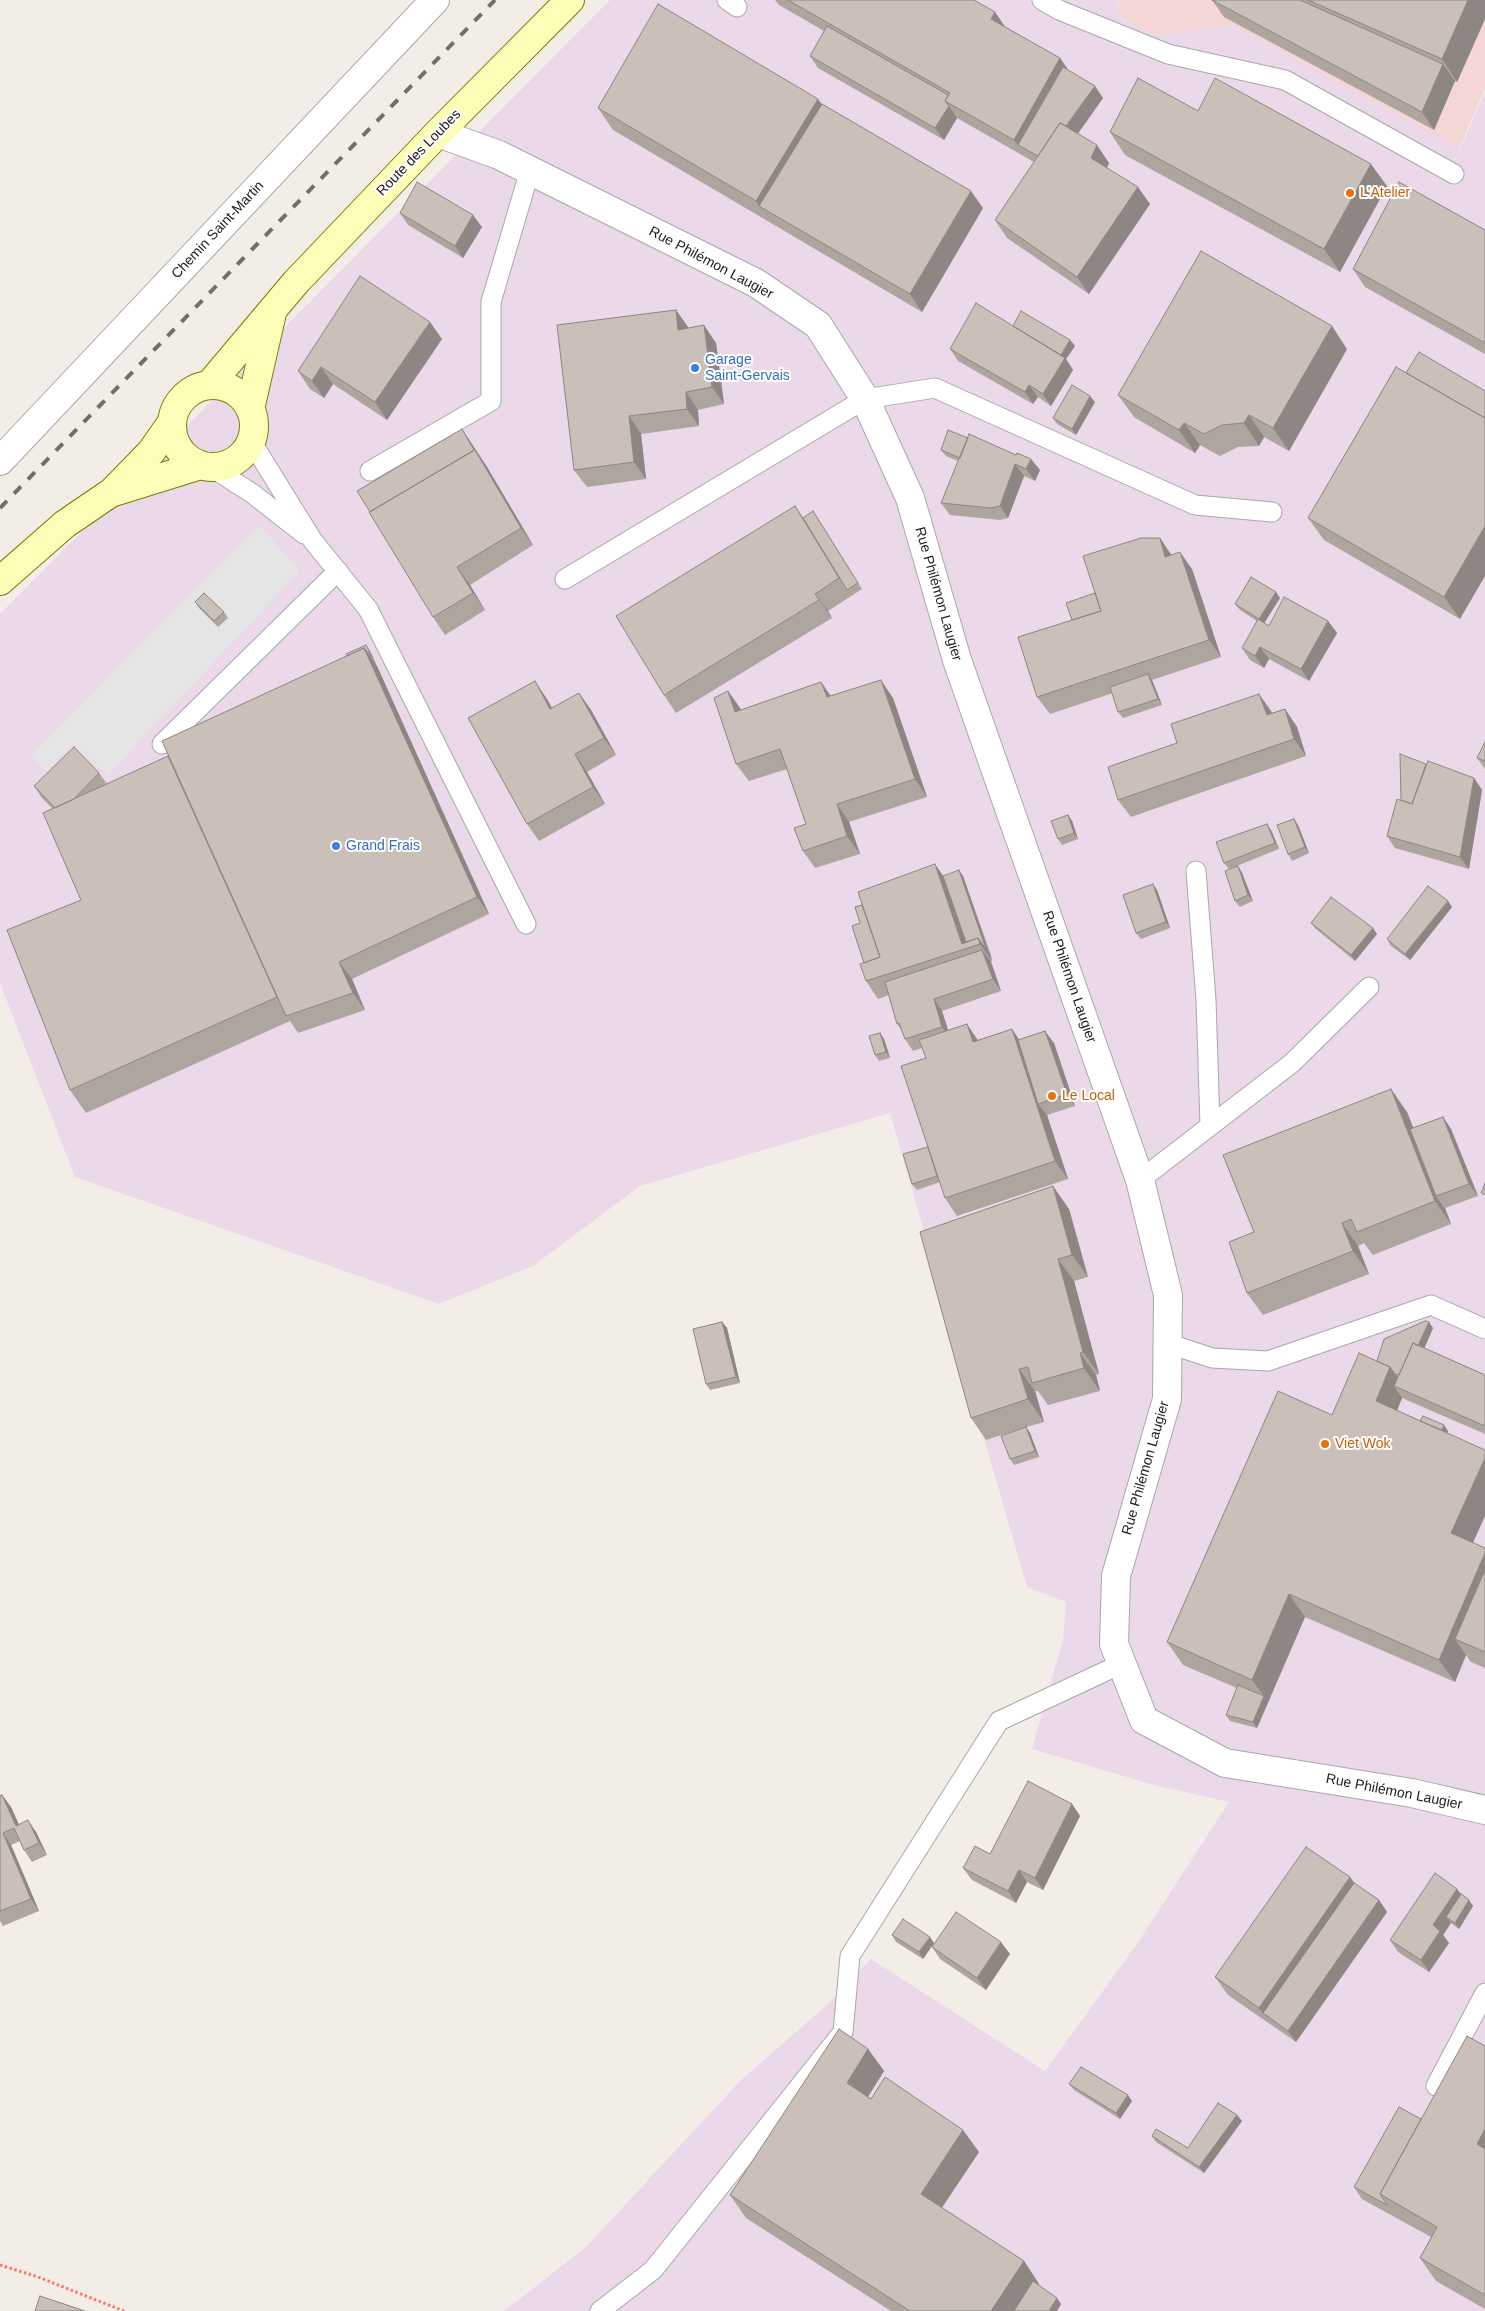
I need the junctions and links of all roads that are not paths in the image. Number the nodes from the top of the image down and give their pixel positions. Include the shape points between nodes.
1 (435, 0) edge
2 (570, 0) edge
3 (1042, 0) edge
4 (438, 133) junction
5 (530, 170) junction
6 (1454, 174) dead end
7 (273, 310) junction
8 (210, 384) junction
9 (866, 399) junction
10 (250, 409) junction
11 (172, 422) junction
12 (251, 441) junction
13 (0, 461) edge
14 (206, 466) junction
15 (370, 471) dead end
16 (112, 492) junction
17 (1272, 512) dead end
18 (313, 541) junction
19 (338, 571) junction
20 (565, 579) dead end
21 (0, 581) edge
22 (162, 744) edge
23 (1196, 871) dead end
24 (526, 924) dead end
25 (1369, 987) dead end
26 (1210, 1126) junction
27 (1140, 1180) junction
28 (1485, 1329) edge
29 (1167, 1343) junction
30 (1121, 1664) junction
31 (1485, 1810) edge
32 (1485, 1994) edge
33 (1436, 2086) dead end
34 (600, 2311) edge

1 - 13 street, Chemin Saint-Martin
2 - 4 main road, Route des Loubes
3 - 6 lane via 1168,54 1285,80
4 - 5 street, Rue Philémon Laugier
4 - 7 main road, Route des Loubes
5 - 9 street, Rue Philémon Laugier via 756,283 818,325
5 - 15 lane via 491,302 491,401
7 - 8 main road, Route des Loubes
7 - 10 main road, Route des Loubes
8 - 10 main road via 226,387 241,395
8 - 11 main road via 184,396 175,408
9 - 17 lane via 935,388 1195,505
9 - 20 lane
9 - 27 street, Rue Philémon Laugier via 910,498 957,660
10 - 12 main road via 254,425
11 - 14 main road via 172,436 179,449 188,459
11 - 16 main road via 151,452
12 - 14 main road via 241,455 227,464
12 - 18 lane
14 - 16 main road
14 - 18 lane via 253,494
16 - 21 main road via 65,524
18 - 19 lane
19 - 22 lane
19 - 24 lane via 368,610
23 - 26 lane via 1206,1000
25 - 26 lane via 1292,1062
26 - 27 lane
27 - 29 street, Rue Philémon Laugier via 1168,1295
28 - 29 lane via 1431,1305 1268,1361 1212,1358
29 - 30 street, Rue Philémon Laugier via 1167,1400 1116,1576 1114,1644
30 - 31 street, Rue Philémon Laugier via 1144,1720 1225,1763 1412,1793
30 - 34 lane via 999,1721 850,1956 843,2032 653,2270
32 - 33 lane

